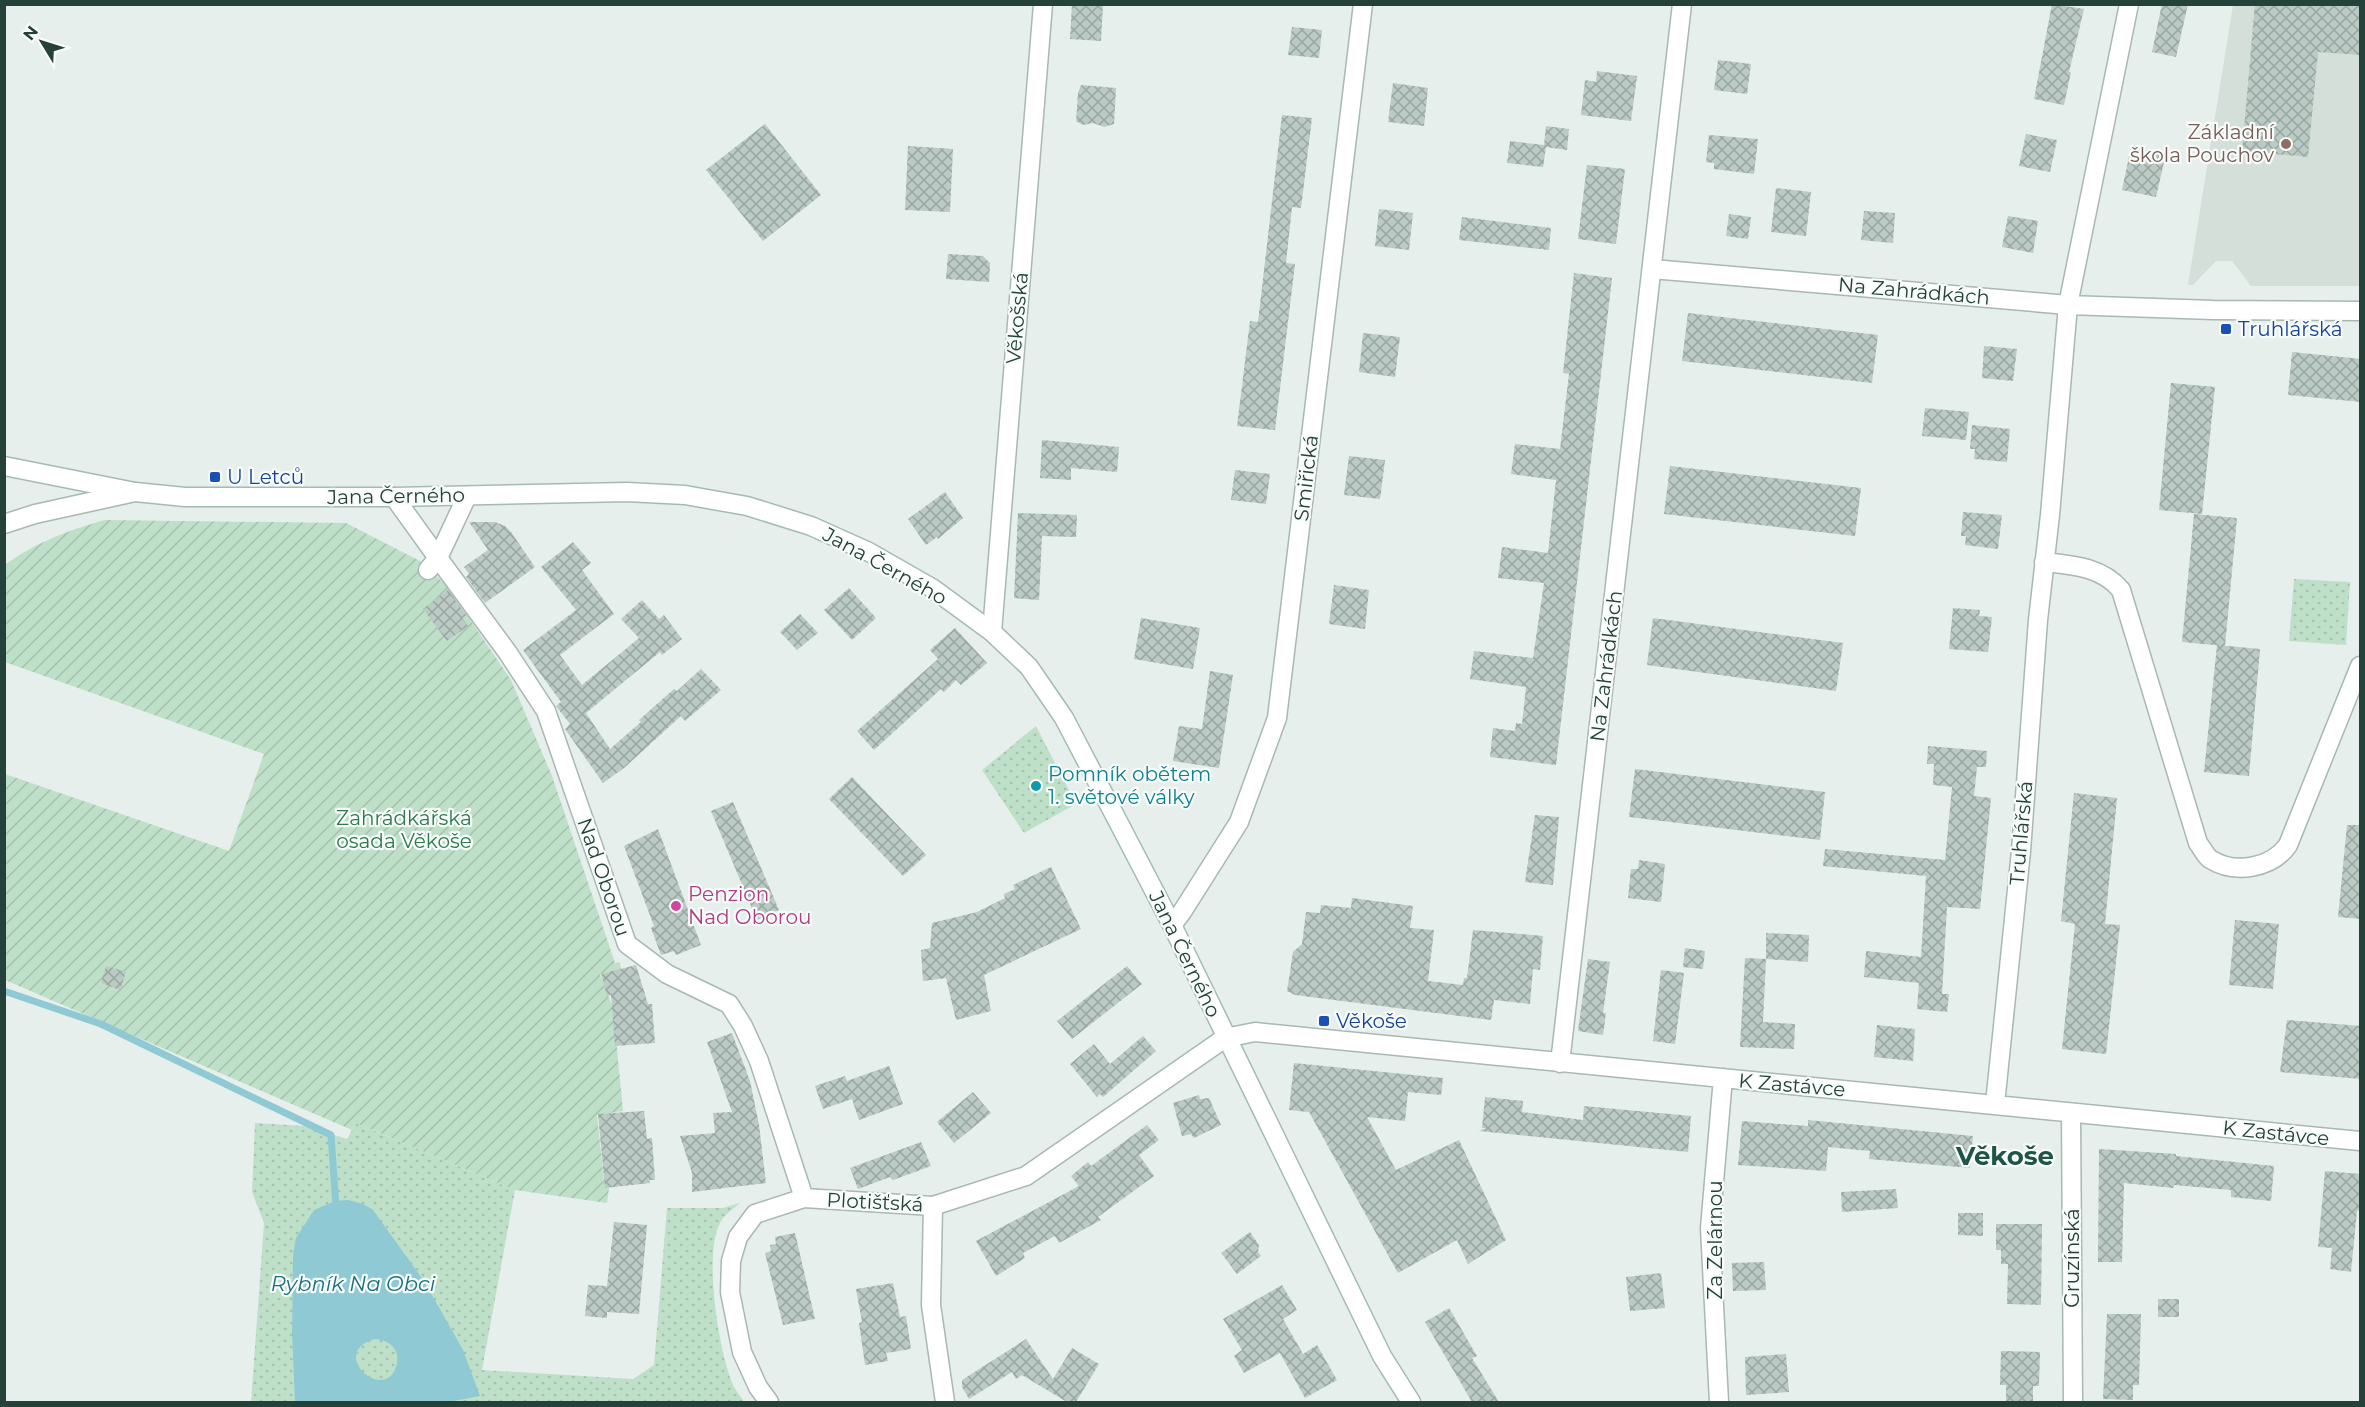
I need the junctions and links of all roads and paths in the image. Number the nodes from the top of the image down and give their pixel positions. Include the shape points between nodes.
1 (1043, 4) edge
2 (1363, 4) edge
3 (1682, 4) edge
4 (2129, 4) edge
5 (1652, 268) junction
6 (2068, 305) junction
7 (2361, 311) edge
8 (4, 466) edge
9 (135, 492) junction
10 (467, 496) junction
11 (394, 497) junction
12 (4, 524) edge
13 (2044, 562) junction
14 (433, 564) junction
15 (992, 632) junction
16 (2361, 666) edge
17 (1172, 925) junction
18 (1225, 1038) junction
19 (1560, 1063) junction
20 (1723, 1078) junction
21 (1995, 1104) junction
22 (2071, 1113) junction
23 (2361, 1141) edge
24 (804, 1198) junction
25 (933, 1206) junction
26 (769, 1402) edge
27 (945, 1402) edge
28 (1411, 1402) edge
29 (1719, 1402) edge
30 (2073, 1402) edge

1 - 15 street, Věkošská
2 - 17 street, Smiřická via 1277,718 1239,822
3 - 5 street, Na Zahrádkách
4 - 6 street, Truhlářská
5 - 6 street, Na Zahrádkách
5 - 19 street, Na Zahrádkách
6 - 7 street
6 - 13 street, Truhlářská
8 - 9 street, Jana Černého
9 - 11 street, Jana Černého via 185,497
9 - 12 street
10 - 11 street, Jana Černého
10 - 14 street
10 - 15 street, Jana Černého via 627,492 685,495 747,506 811,526 869,552 932,588
11 - 14 street, Nad Oborou
13 - 16 street via 2088,568 2113,580 2121,590 2198,843 2208,858 2224,865 2265,864 2289,845
13 - 21 street, Truhlářská
14 - 24 street, Nad Oborou via 508,653 546,711 627,944 667,974 729,1004 743,1026 759,1061
15 - 17 street, Jana Černého via 1029,667 1064,718
17 - 18 street, Jana Černého
18 - 19 street, K Zastávce via 1255,1032
18 - 25 street, Plotišťská via 1026,1176
18 - 28 street, Jana Černého via 1382,1356
19 - 20 street, K Zastávce
20 - 21 street, K Zastávce
20 - 29 street, Za Zelárnou via 1710,1228
21 - 22 street, K Zastávce
22 - 23 street, K Zastávce
22 - 30 street, Gruzínská
24 - 25 street, Plotišťská
24 - 26 street, Plotišťská via 755,1214 738,1237 730,1261 730,1292 742,1352
25 - 27 street via 931,1305

